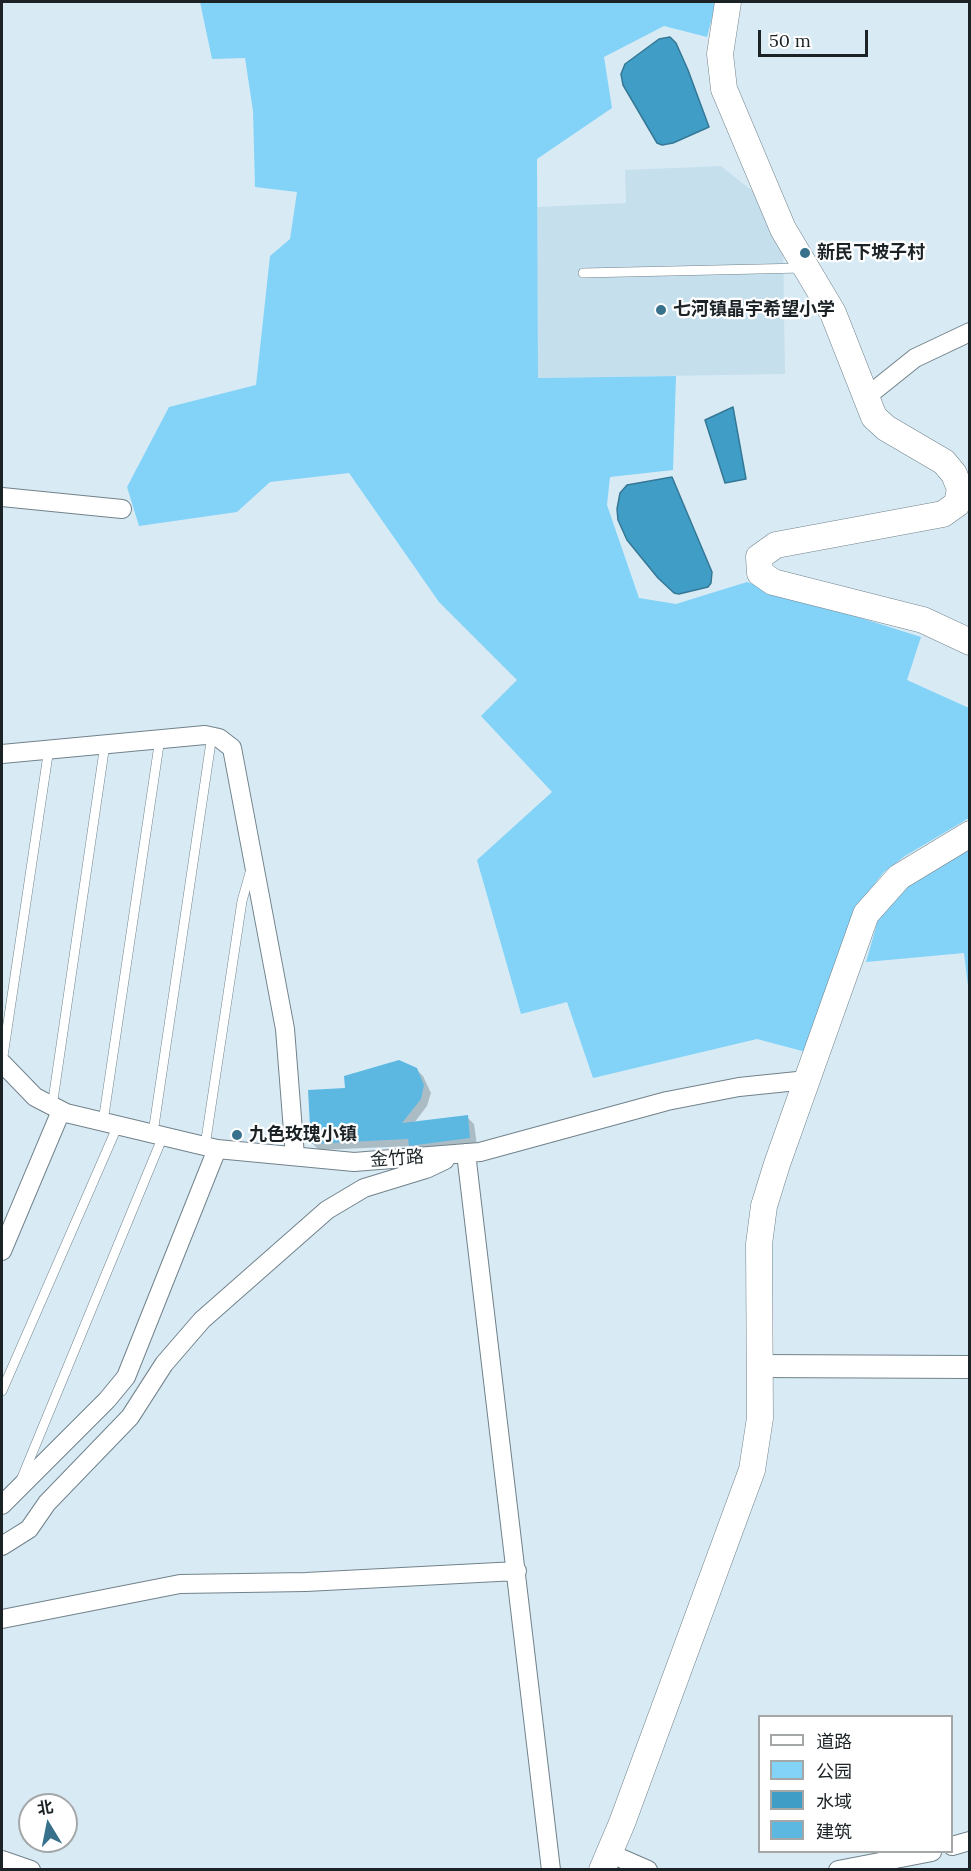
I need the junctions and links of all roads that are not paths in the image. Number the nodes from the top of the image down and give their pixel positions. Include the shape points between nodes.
1 (728, 2) edge
2 (807, 268) junction
3 (583, 273) dead end
4 (969, 332) edge
5 (865, 398) junction
6 (962, 475) edge
7 (2, 497) edge
8 (122, 509) dead end
9 (969, 642) edge
10 (212, 735) junction
11 (160, 738) junction
12 (105, 743) junction
13 (49, 748) junction
14 (2, 754) edge
15 (969, 834) edge
16 (253, 861) junction
17 (2, 1063) edge
18 (807, 1080) junction
19 (56, 1109) junction
20 (110, 1123) junction
21 (158, 1135) junction
22 (211, 1147) junction
23 (462, 1153) junction
24 (295, 1156) junction
25 (2, 1251) edge
26 (759, 1366) junction
27 (969, 1367) edge
28 (2, 1391) edge
29 (21, 1486) junction
30 (2, 1505) edge
31 (2, 1546) edge
32 (517, 1571) junction
33 (2, 1620) edge
34 (969, 1841) edge
35 (953, 1845) edge
36 (922, 1853) edge
37 (2, 1860) edge
38 (606, 1861) edge
39 (31, 1869) edge
40 (551, 1869) edge
41 (648, 1869) edge
42 (838, 1869) edge

1 - 2 main road via 720,54 723,88 783,229
2 - 3 lane
2 - 5 main road via 833,313
4 - 5 street via 915,358
5 - 6 main road via 874,417 886,428
6 - 9 main road via 959,500 949,512 777,544 762,552 758,568 763,577 773,582 922,620
7 - 8 street
10 - 11 street
10 - 16 street via 232,748
10 - 21 lane
11 - 12 street
11 - 20 lane
12 - 13 street
12 - 19 lane
13 - 14 street
13 - 17 lane
15 - 18 main road via 899,877 866,914
16 - 22 lane via 242,901
16 - 24 street via 285,1029
17 - 19 street, 金竹路 via 35,1097
18 - 23 street, 金竹路 via 695,1095
18 - 26 main road via 769,1184 761,1225
19 - 20 street, 金竹路
19 - 25 street
20 - 21 street, 金竹路
20 - 28 lane
21 - 22 street, 金竹路
21 - 29 lane via 21,1476
22 - 24 street, 金竹路
22 - 29 street via 126,1377
23 - 24 street, 金竹路 via 354,1162
23 - 31 street via 364,1188 327,1210 202,1320 164,1364 130,1417 47,1503 29,1530
23 - 32 street
26 - 27 street
26 - 38 main road via 759,1432 752,1470
29 - 30 street
32 - 33 street via 180,1584
32 - 40 street
34 - 35 street
36 - 42 street
37 - 39 street
38 - 41 street

